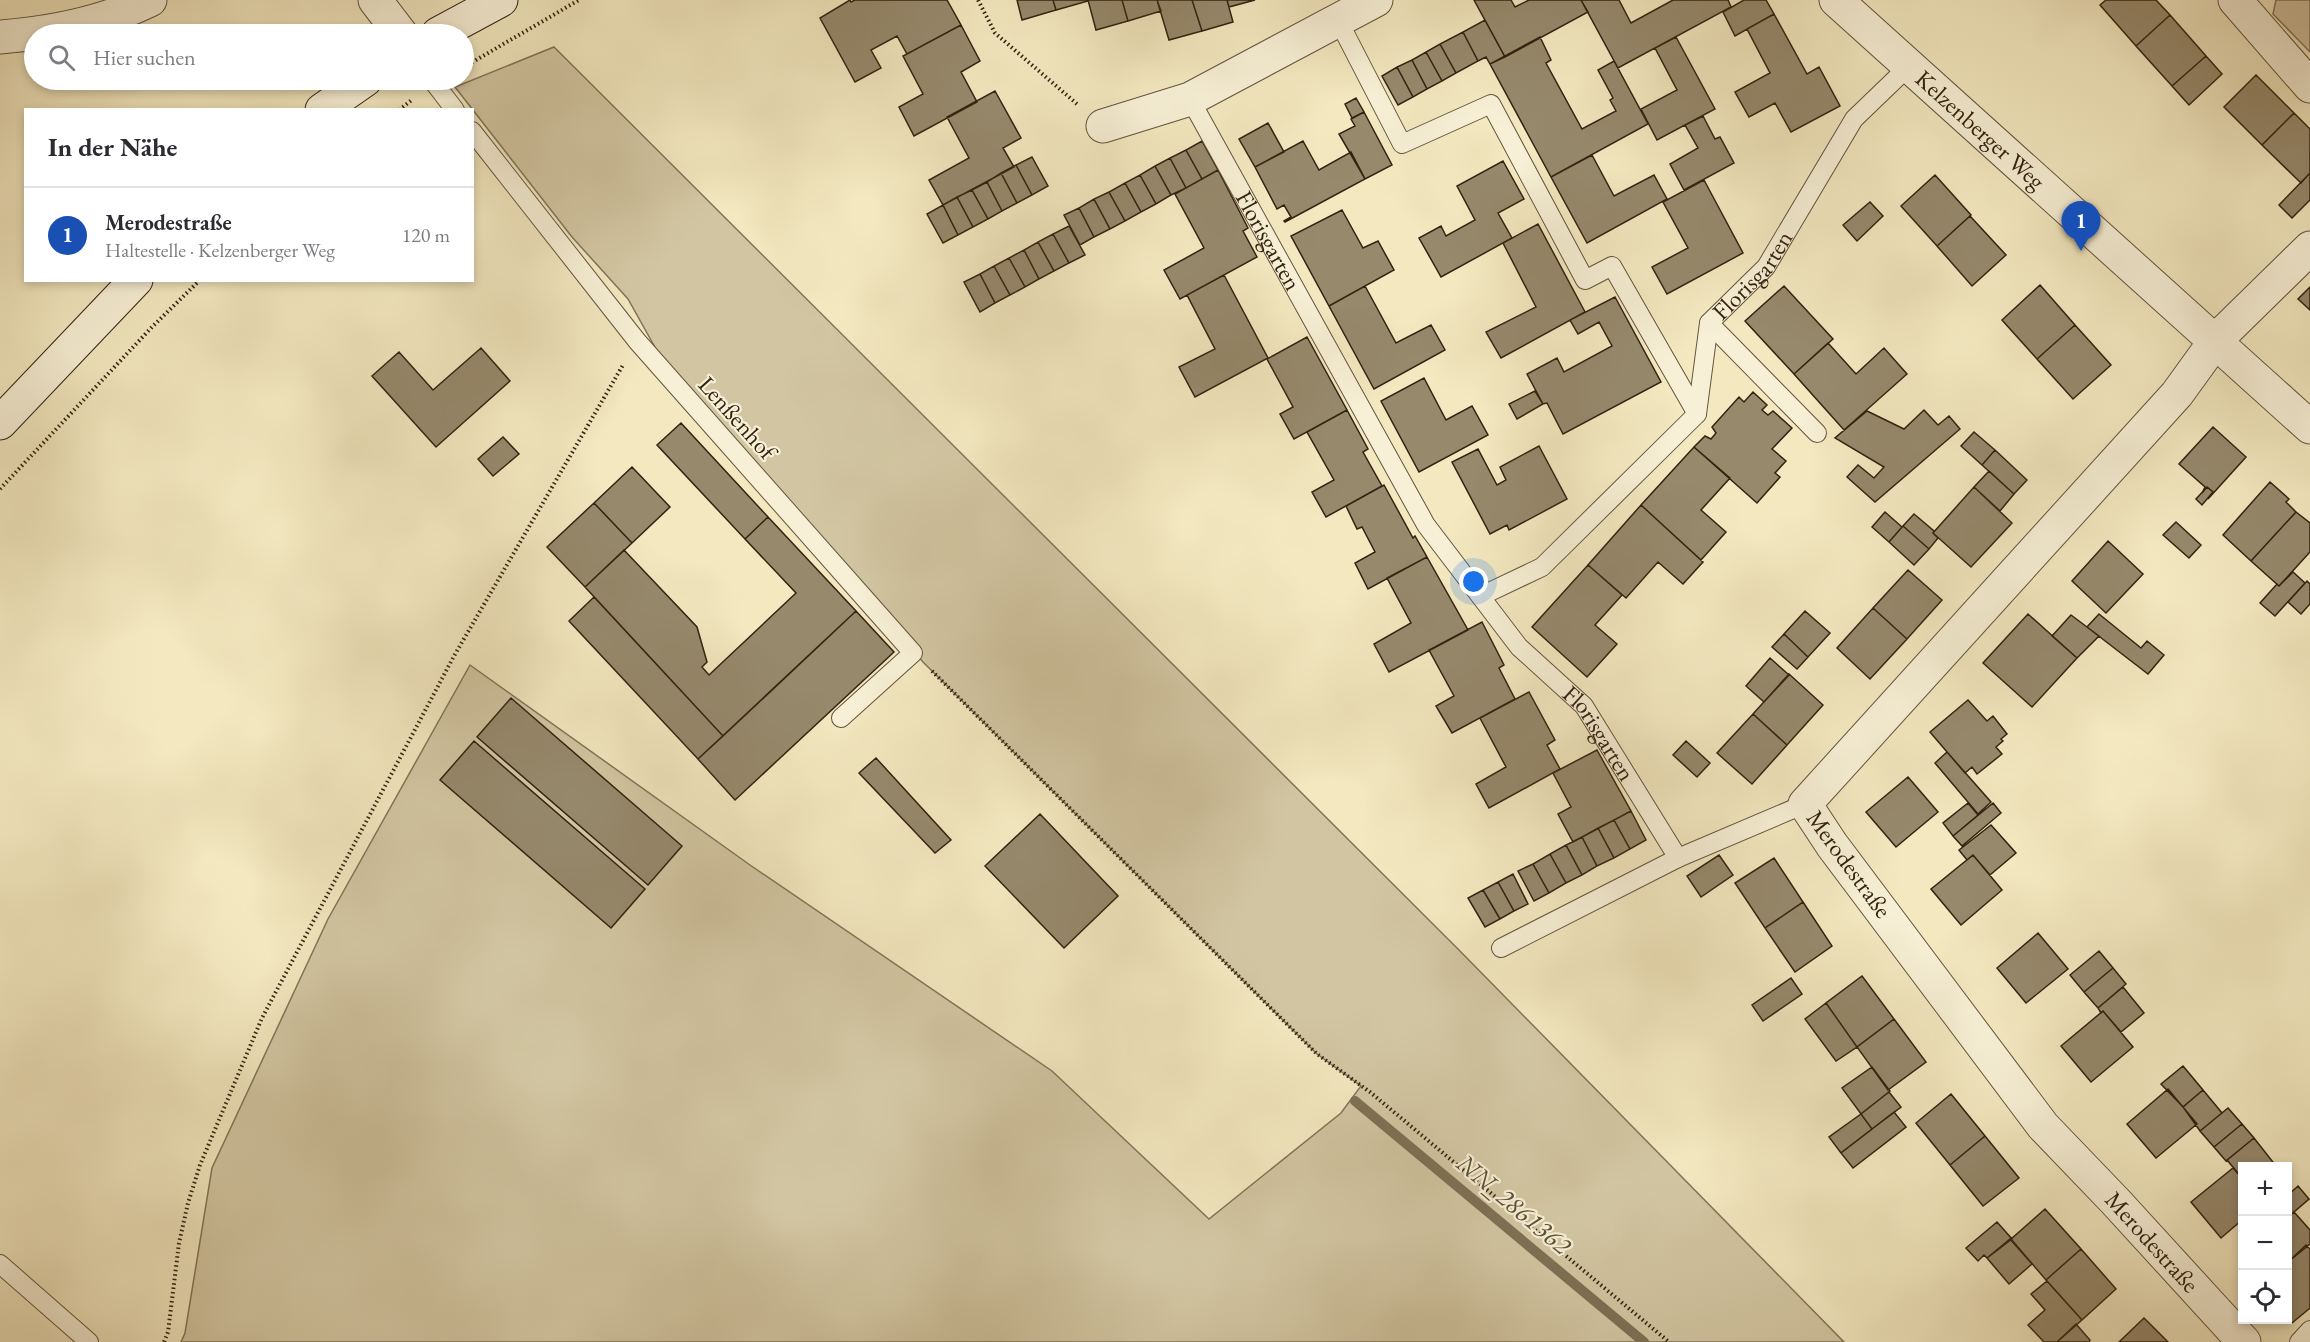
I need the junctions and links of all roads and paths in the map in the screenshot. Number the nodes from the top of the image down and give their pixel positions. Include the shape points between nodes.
1 (150, 0) edge
2 (375, 0) edge
3 (501, 0) edge
4 (579, 0) edge
5 (978, 0) edge
6 (1376, 0) edge
7 (1836, 0) edge
8 (2235, 0) edge
9 (1338, 20) junction
10 (83, 24) edge
11 (393, 24) edge
12 (457, 24) edge
13 (24, 35) edge
14 (0, 37) edge
15 (474, 61) edge
16 (1908, 67) junction
17 (2310, 86) edge
18 (351, 90) edge
19 (440, 90) edge
20 (1190, 99) junction
21 (325, 108) edge
22 (453, 108) edge
23 (1103, 126) joint
24 (474, 134) edge
25 (2310, 248) edge
26 (134, 282) edge
27 (198, 282) edge
28 (1709, 322) junction
29 (2216, 340) junction
30 (637, 341) junction
31 (1697, 414) junction
32 (0, 423) edge
33 (2310, 427) edge
34 (1817, 433) dead end
35 (0, 489) edge
36 (1481, 596) junction
37 (914, 653) junction
38 (841, 718) dead end
39 (1805, 804) junction
40 (1678, 858) junction
41 (1501, 948) dead end
42 (0, 1264) edge
43 (2310, 1330) edge
44 (88, 1342) edge
45 (164, 1342) edge
46 (1669, 1342) edge
47 (2244, 1342) edge
48 (2300, 1342) edge

1 - 10 street
2 - 11 street
3 - 12 street
4 - 15 path
5 - 23 path via 995,33
6 - 9 street
7 - 16 street, Kelzenberger Weg
8 - 17 street
9 - 20 street
9 - 31 lane via 1402,144 1491,104 1585,280 1612,266
13 - 14 street
16 - 28 lane, Florisgarten via 1854,119 1766,267
16 - 29 street, Kelzenberger Weg
18 - 21 street
19 - 22 lane
20 - 23 street
20 - 36 lane, Florisgarten via 1426,525
24 - 30 lane, Lenßenhof
25 - 29 street, Merodestraße
26 - 32 street
27 - 35 path
28 - 31 lane, Florisgarten
28 - 34 lane
29 - 33 street, Kelzenberger Weg
29 - 39 street, Merodestraße via 2177,394
30 - 37 lane, Lenßenhof
30 - 45 path via 454,656 262,1018 191,1193
31 - 36 lane via 1542,567
36 - 40 lane, Florisgarten via 1519,647 1584,706
37 - 38 lane
37 - 46 path via 1317,1054 1370,1092
39 - 40 lane
39 - 47 street, Merodestraße via 2043,1126
40 - 41 lane
42 - 44 lane
43 - 48 lane

